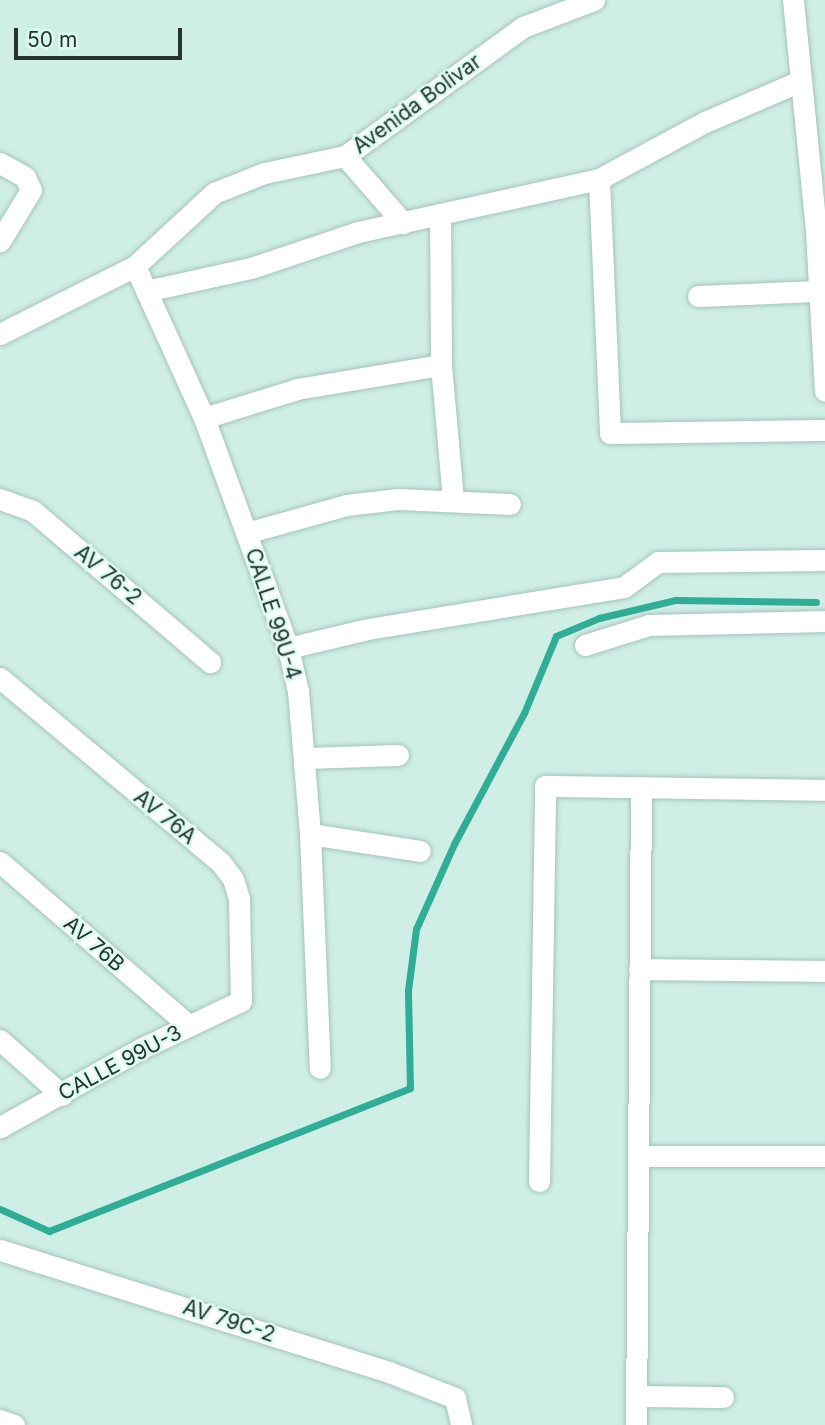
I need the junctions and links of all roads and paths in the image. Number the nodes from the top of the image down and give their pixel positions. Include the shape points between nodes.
1 (594, 0) edge
2 (793, 0) edge
3 (800, 81) junction
4 (345, 156) junction
5 (0, 163) edge
6 (599, 179) junction
7 (440, 214) junction
8 (403, 222) junction
9 (821, 230) edge
10 (0, 241) edge
11 (135, 266) junction
12 (146, 290) junction
13 (817, 291) junction
14 (698, 296) dead end
15 (0, 321) edge
16 (22, 324) junction
17 (0, 334) edge
18 (441, 365) junction
19 (825, 391) edge
20 (204, 418) junction
21 (825, 430) edge
22 (0, 499) edge
23 (453, 499) junction
24 (510, 504) dead end
25 (246, 533) junction
26 (825, 560) edge
27 (825, 621) edge
28 (585, 645) dead end
29 (288, 648) junction
30 (210, 662) dead end
31 (0, 678) edge
32 (398, 755) dead end
33 (306, 758) junction
34 (641, 789) junction
35 (825, 790) edge
36 (310, 834) junction
37 (421, 851) dead end
38 (0, 862) edge
39 (639, 969) junction
40 (825, 971) edge
41 (242, 1002) joint
42 (189, 1026) junction
43 (0, 1040) edge
44 (320, 1068) dead end
45 (62, 1095) junction
46 (0, 1127) edge
47 (638, 1156) junction
48 (825, 1156) edge
49 (539, 1181) dead end
50 (0, 1250) edge
51 (636, 1396) junction
52 (723, 1397) dead end
53 (0, 1420) edge
54 (14, 1425) edge
55 (461, 1425) edge
56 (636, 1425) edge

1 - 4 street, Avenida Bolivar via 523,27
2 - 3 street
3 - 6 street via 705,122
3 - 9 street
4 - 8 street
4 - 11 street, Avenida Bolivar via 264,173 214,193
5 - 10 street via 25,177 31,190
6 - 7 street
6 - 21 street via 610,433
7 - 8 street
7 - 18 street
8 - 12 street via 251,268
9 - 13 street
11 - 12 street, CALLE 99U-4
11 - 16 street, Avenida Bolivar
12 - 20 street, CALLE 99U-4
13 - 14 street
13 - 19 street
15 - 16 street
16 - 17 street, Avenida Bolivar
18 - 20 street via 297,388
18 - 23 street
20 - 25 street, CALLE 99U-4
22 - 30 street, AV 76-2 via 33,511
23 - 24 street
23 - 25 street via 346,505
25 - 29 street, CALLE 99U-4
26 - 29 street via 657,562 624,587 369,629
27 - 28 street via 649,625
29 - 33 street, CALLE 99U-4 via 299,691
31 - 41 street, AV 76A via 221,863 233,879 239,899
32 - 33 street
33 - 36 street, CALLE 99U-4
34 - 35 street
34 - 39 street
34 - 49 street via 550,783 543,792
36 - 37 street
36 - 44 street, CALLE 99U-4
38 - 42 street, AV 76B
39 - 40 street
39 - 47 street
41 - 42 street, CALLE 99U-3
42 - 45 street, CALLE 99U-3
43 - 45 street
45 - 46 street, CALLE 99U-3
47 - 48 street
47 - 51 street
50 - 55 street, AV 79C-2 via 389,1372 455,1398
51 - 52 street
51 - 56 street
53 - 54 street

